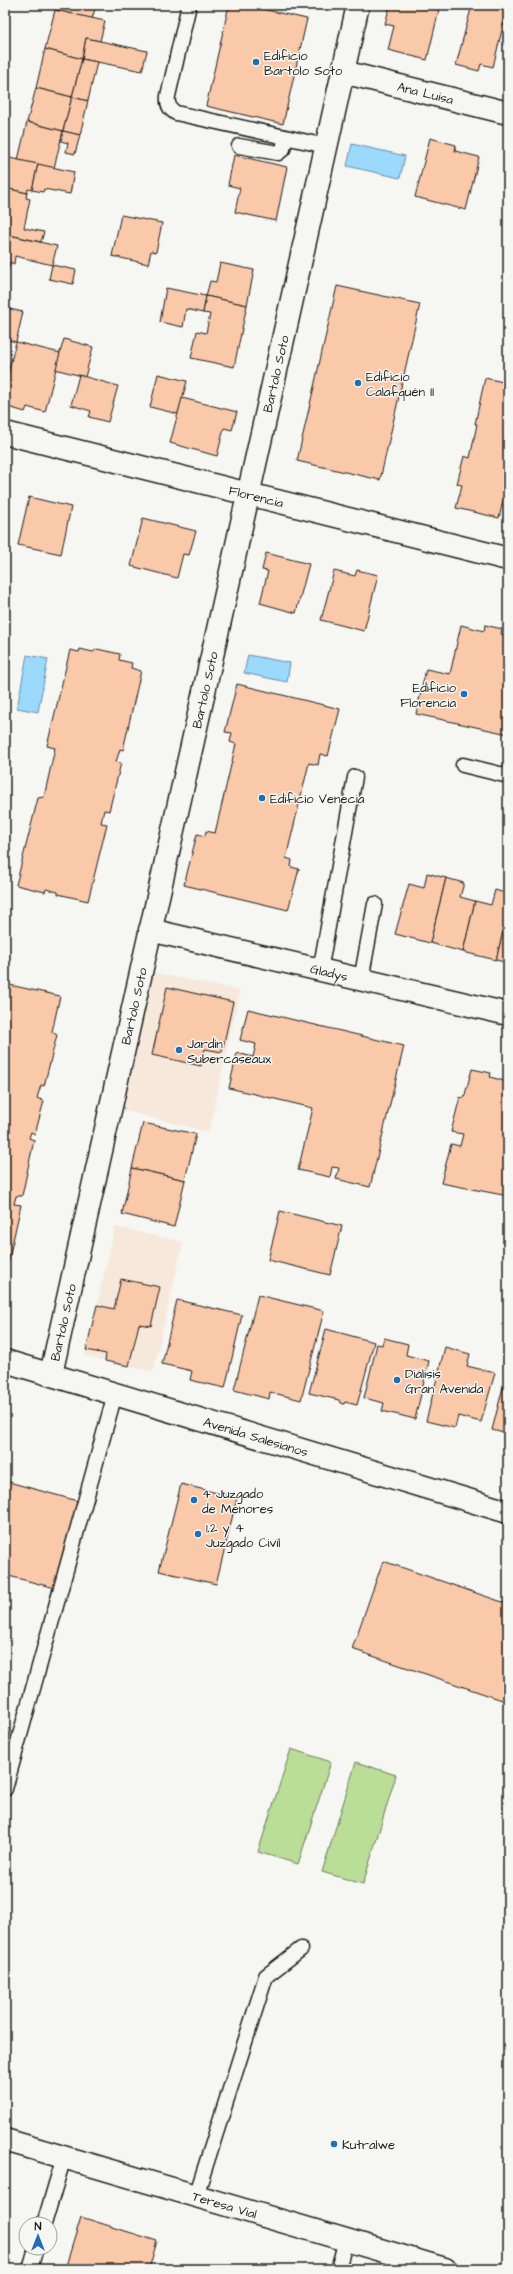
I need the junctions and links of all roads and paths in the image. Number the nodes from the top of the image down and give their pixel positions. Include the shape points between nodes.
1 (189, 5) edge
2 (358, 5) edge
3 (343, 72) junction
4 (508, 112) edge
5 (286, 138) junction
6 (239, 146) dead end
7 (326, 146) junction
8 (5, 432) edge
9 (249, 494) junction
10 (508, 559) edge
11 (463, 765) dead end
12 (508, 776) edge
13 (355, 777) dead end
14 (375, 904) dead end
15 (150, 930) junction
16 (320, 971) junction
17 (361, 980) junction
18 (508, 1014) edge
19 (5, 1360) edge
20 (51, 1374) junction
21 (115, 1394) junction
22 (508, 1512) edge
23 (5, 1789) edge
24 (301, 1949) dead end
25 (5, 2140) edge
26 (64, 2157) junction
27 (196, 2196) junction
28 (46, 2216) edge
29 (346, 2240) junction
30 (34, 2256) edge
31 (30, 2269) edge
32 (338, 2269) edge
33 (445, 2269) edge

1 - 5 lane via 167,101 171,110
2 - 3 street, Bartolo Soto
3 - 4 street, Ana Luisa
3 - 7 street, Bartolo Soto
5 - 6 lane via 283,149 278,153
5 - 7 lane
7 - 9 street, Bartolo Soto
8 - 9 street, Florencia
9 - 10 street, Florencia
9 - 15 street, Bartolo Soto
11 - 12 lane
13 - 16 lane
14 - 17 lane
15 - 16 street, Gladys
15 - 20 street, Bartolo Soto
16 - 17 street, Gladys
17 - 18 street, Gladys
19 - 20 street, Avenida Salesianos
20 - 21 street, Avenida Salesianos
21 - 22 street, Avenida Salesianos
21 - 23 lane
24 - 27 lane via 266,1976
25 - 26 street, Teresa Vial
26 - 27 street, Teresa Vial
26 - 28 lane
27 - 29 street, Teresa Vial
29 - 32 lane
29 - 33 street, Teresa Vial
30 - 31 lane

